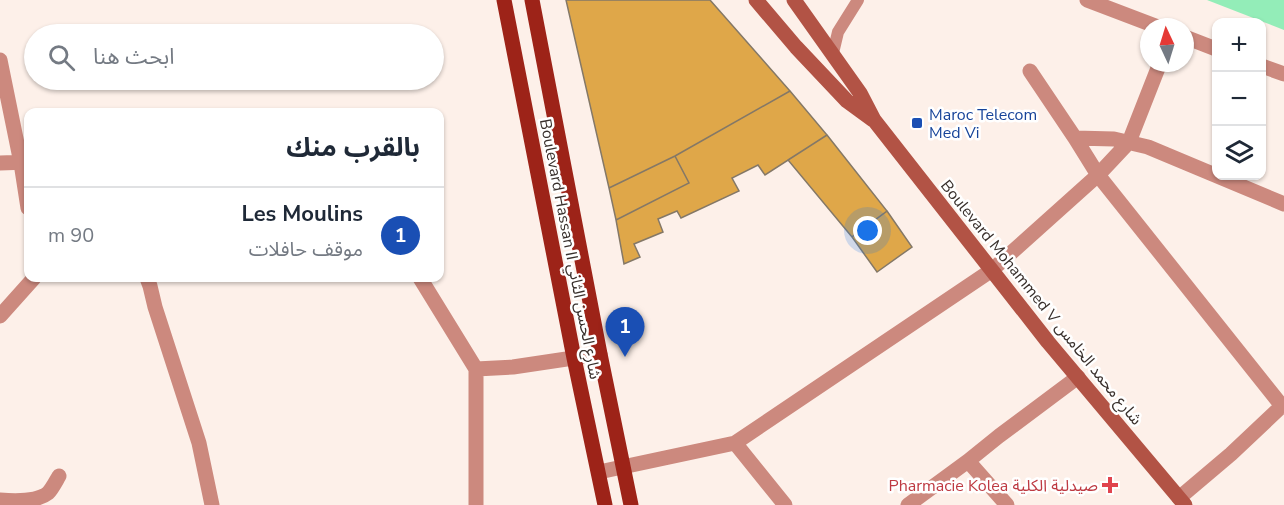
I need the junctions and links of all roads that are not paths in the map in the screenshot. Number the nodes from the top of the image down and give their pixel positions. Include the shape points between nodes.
1 (504, 0) edge
2 (532, 0) edge
3 (756, 0) edge
4 (794, 0) edge
5 (858, 0) edge
6 (1087, 0) edge
7 (1140, 20) edge
8 (1194, 40) edge
9 (1212, 47) edge
10 (833, 53) junction
11 (0, 60) edge
12 (1266, 67) edge
13 (1030, 71) dead end
14 (1156, 72) edge
15 (1284, 74) edge
16 (874, 120) junction
17 (1075, 138) junction
18 (1129, 142) junction
19 (24, 158) edge
20 (24, 162) edge
21 (0, 163) edge
22 (1098, 175) junction
23 (1284, 204) edge
24 (992, 270) junction
25 (30, 282) edge
26 (148, 282) edge
27 (422, 282) edge
28 (0, 316) edge
29 (600, 354) junction
30 (574, 358) junction
31 (476, 369) junction
32 (1078, 377) junction
33 (1283, 405) edge
34 (735, 443) junction
35 (968, 461) junction
36 (624, 467) junction
37 (599, 472) junction
38 (59, 476) dead end
39 (0, 500) edge
40 (1182, 502) edge
41 (212, 505) edge
42 (476, 505) edge
43 (605, 505) edge
44 (631, 505) edge
45 (785, 505) edge
46 (908, 505) edge
47 (1007, 505) edge

1 - 30 main road, Boulevard Hassan II شارع الحسن الثاني
2 - 29 main road, Boulevard Hassan II شارع الحسن الثاني
3 - 16 main road, Boulevard Mohammed V شارع محمد الخامس via 847,101
4 - 10 main road, Boulevard Mohammed V شارع محمد الخامس
5 - 10 lane via 838,32
6 - 7 street
8 - 9 street
10 - 16 main road, Boulevard Mohammed V شارع محمد الخامس
11 - 19 street
12 - 15 street
13 - 17 street
14 - 18 street
16 - 24 main road, Boulevard Mohammed V شارع محمد الخامس
17 - 18 street
17 - 22 street
18 - 22 street
18 - 23 street
20 - 21 street
22 - 24 street
22 - 33 street
24 - 32 main road, Boulevard Mohammed V شارع محمد الخامس
24 - 34 street
25 - 28 street
26 - 41 street via 199,443
27 - 31 street
29 - 30 street
29 - 36 main road, Boulevard Hassan II شارع الحسن الثاني
30 - 31 street
30 - 37 main road, Boulevard Hassan II شارع الحسن الثاني
31 - 42 street
32 - 35 street
32 - 40 main road, Boulevard Mohammed V شارع محمد الخامس
33 - 40 street
34 - 36 street
34 - 45 street
35 - 46 street
35 - 47 street
36 - 37 street
36 - 44 main road, Boulevard Hassan II شارع الحسن الثاني
37 - 43 main road, Boulevard Hassan II شارع الحسن الثاني
38 - 39 street via 48,493 34,499

